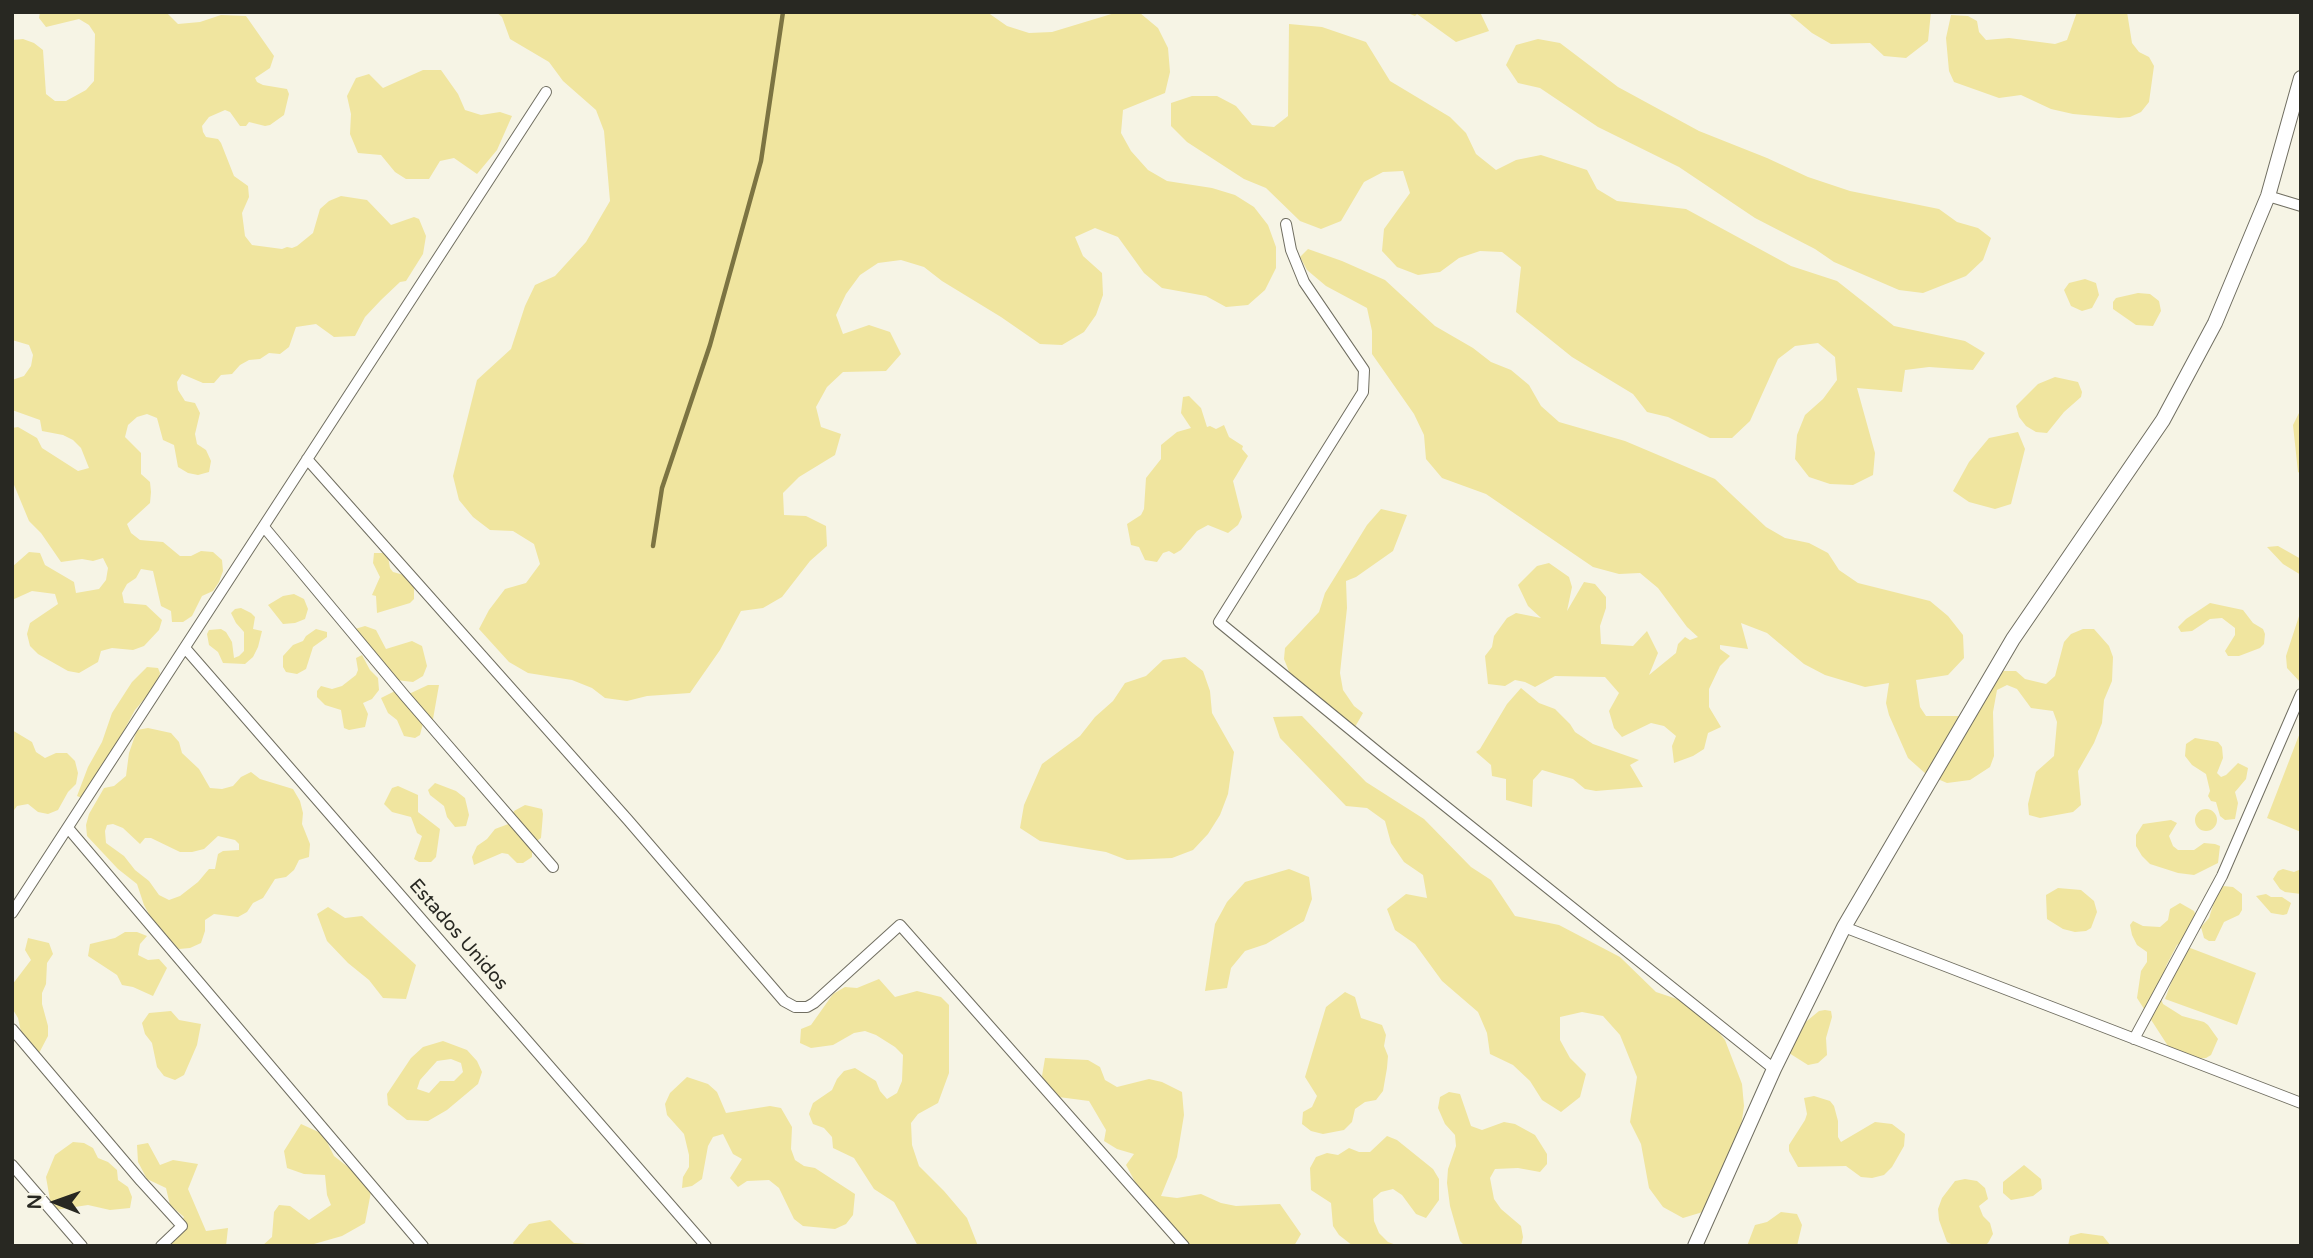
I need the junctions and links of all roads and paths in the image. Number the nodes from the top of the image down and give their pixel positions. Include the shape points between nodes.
1 (2301, 78) edge
2 (546, 92) dead end
3 (2267, 196) junction
4 (2301, 206) edge
5 (1286, 224) dead end
6 (307, 459) junction
7 (264, 527) junction
8 (185, 648) junction
9 (2301, 694) edge
10 (68, 828) junction
11 (553, 867) dead end
12 (12, 913) edge
13 (1844, 927) junction
14 (12, 1029) edge
15 (2134, 1039) junction
16 (1774, 1069) junction
17 (2301, 1103) edge
18 (12, 1165) edge
19 (82, 1246) edge
20 (161, 1246) edge
21 (423, 1246) edge
22 (706, 1246) edge
23 (1184, 1246) edge
24 (1695, 1246) edge

1 - 3 street
2 - 6 street
3 - 4 street
3 - 13 street via 2215,323 2163,420 2013,639
5 - 16 street via 1304,282 1364,370 1363,392 1219,622
6 - 7 street
6 - 23 street via 785,1001 795,1007 814,1003 900,925
7 - 8 street
7 - 11 street
8 - 10 street
8 - 22 street, Estados Unidos
9 - 15 street via 2221,876
10 - 12 street
10 - 21 street
13 - 15 street
13 - 16 street
14 - 20 street via 182,1226
15 - 17 street
16 - 24 street
18 - 19 street

